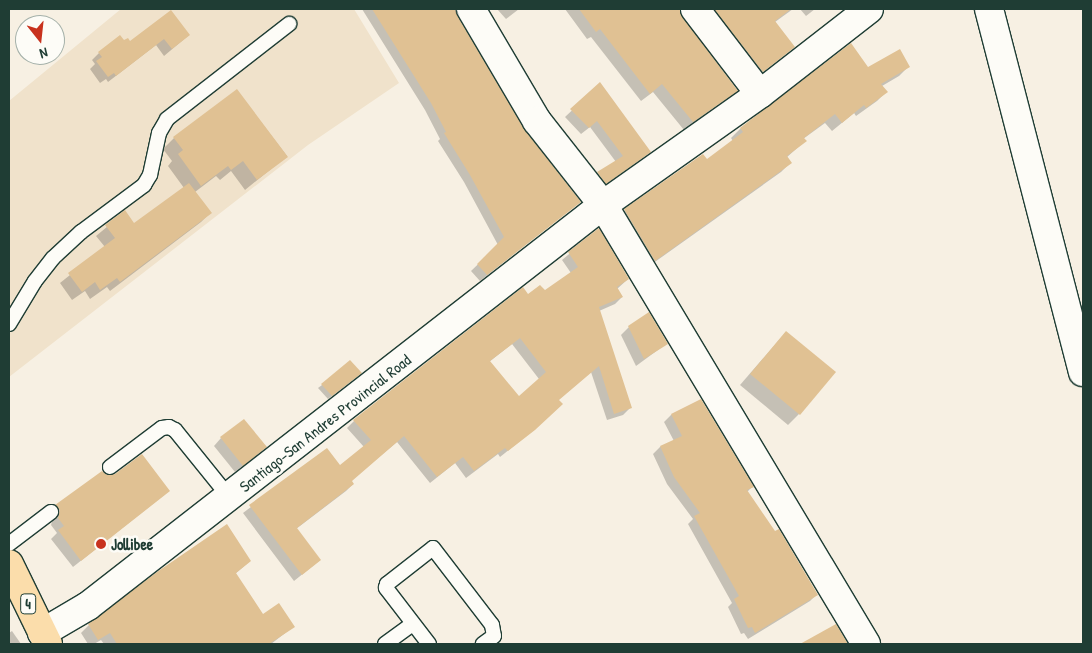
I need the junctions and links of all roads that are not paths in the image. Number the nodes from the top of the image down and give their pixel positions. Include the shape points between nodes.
1 (471, 9) edge
2 (695, 9) edge
3 (869, 9) edge
4 (989, 9) edge
5 (289, 24) dead end
6 (760, 94) junction
7 (603, 206) junction
8 (9, 324) edge
9 (1083, 372) edge
10 (110, 467) dead end
11 (229, 497) junction
12 (51, 512) dead end
13 (9, 544) edge
14 (9, 564) edge
15 (413, 624) junction
16 (45, 639) edge
17 (385, 644) edge
18 (430, 644) edge
19 (483, 644) edge
20 (866, 644) edge

1 - 7 street via 537,121
2 - 6 street
3 - 6 street, Santiago-San Andres Provincial Road
4 - 9 street
5 - 8 lane via 167,119 159,133 150,176 144,184 81,232 53,258
6 - 7 street, Santiago-San Andres Provincial Road
7 - 11 street, Santiago-San Andres Provincial Road
7 - 20 street
10 - 11 lane via 169,426
11 - 16 street, Santiago-San Andres Provincial Road
12 - 13 lane
14 - 16 highway, 4
15 - 17 lane
15 - 18 lane
15 - 19 lane via 387,591 387,584 433,548 492,625 494,636

